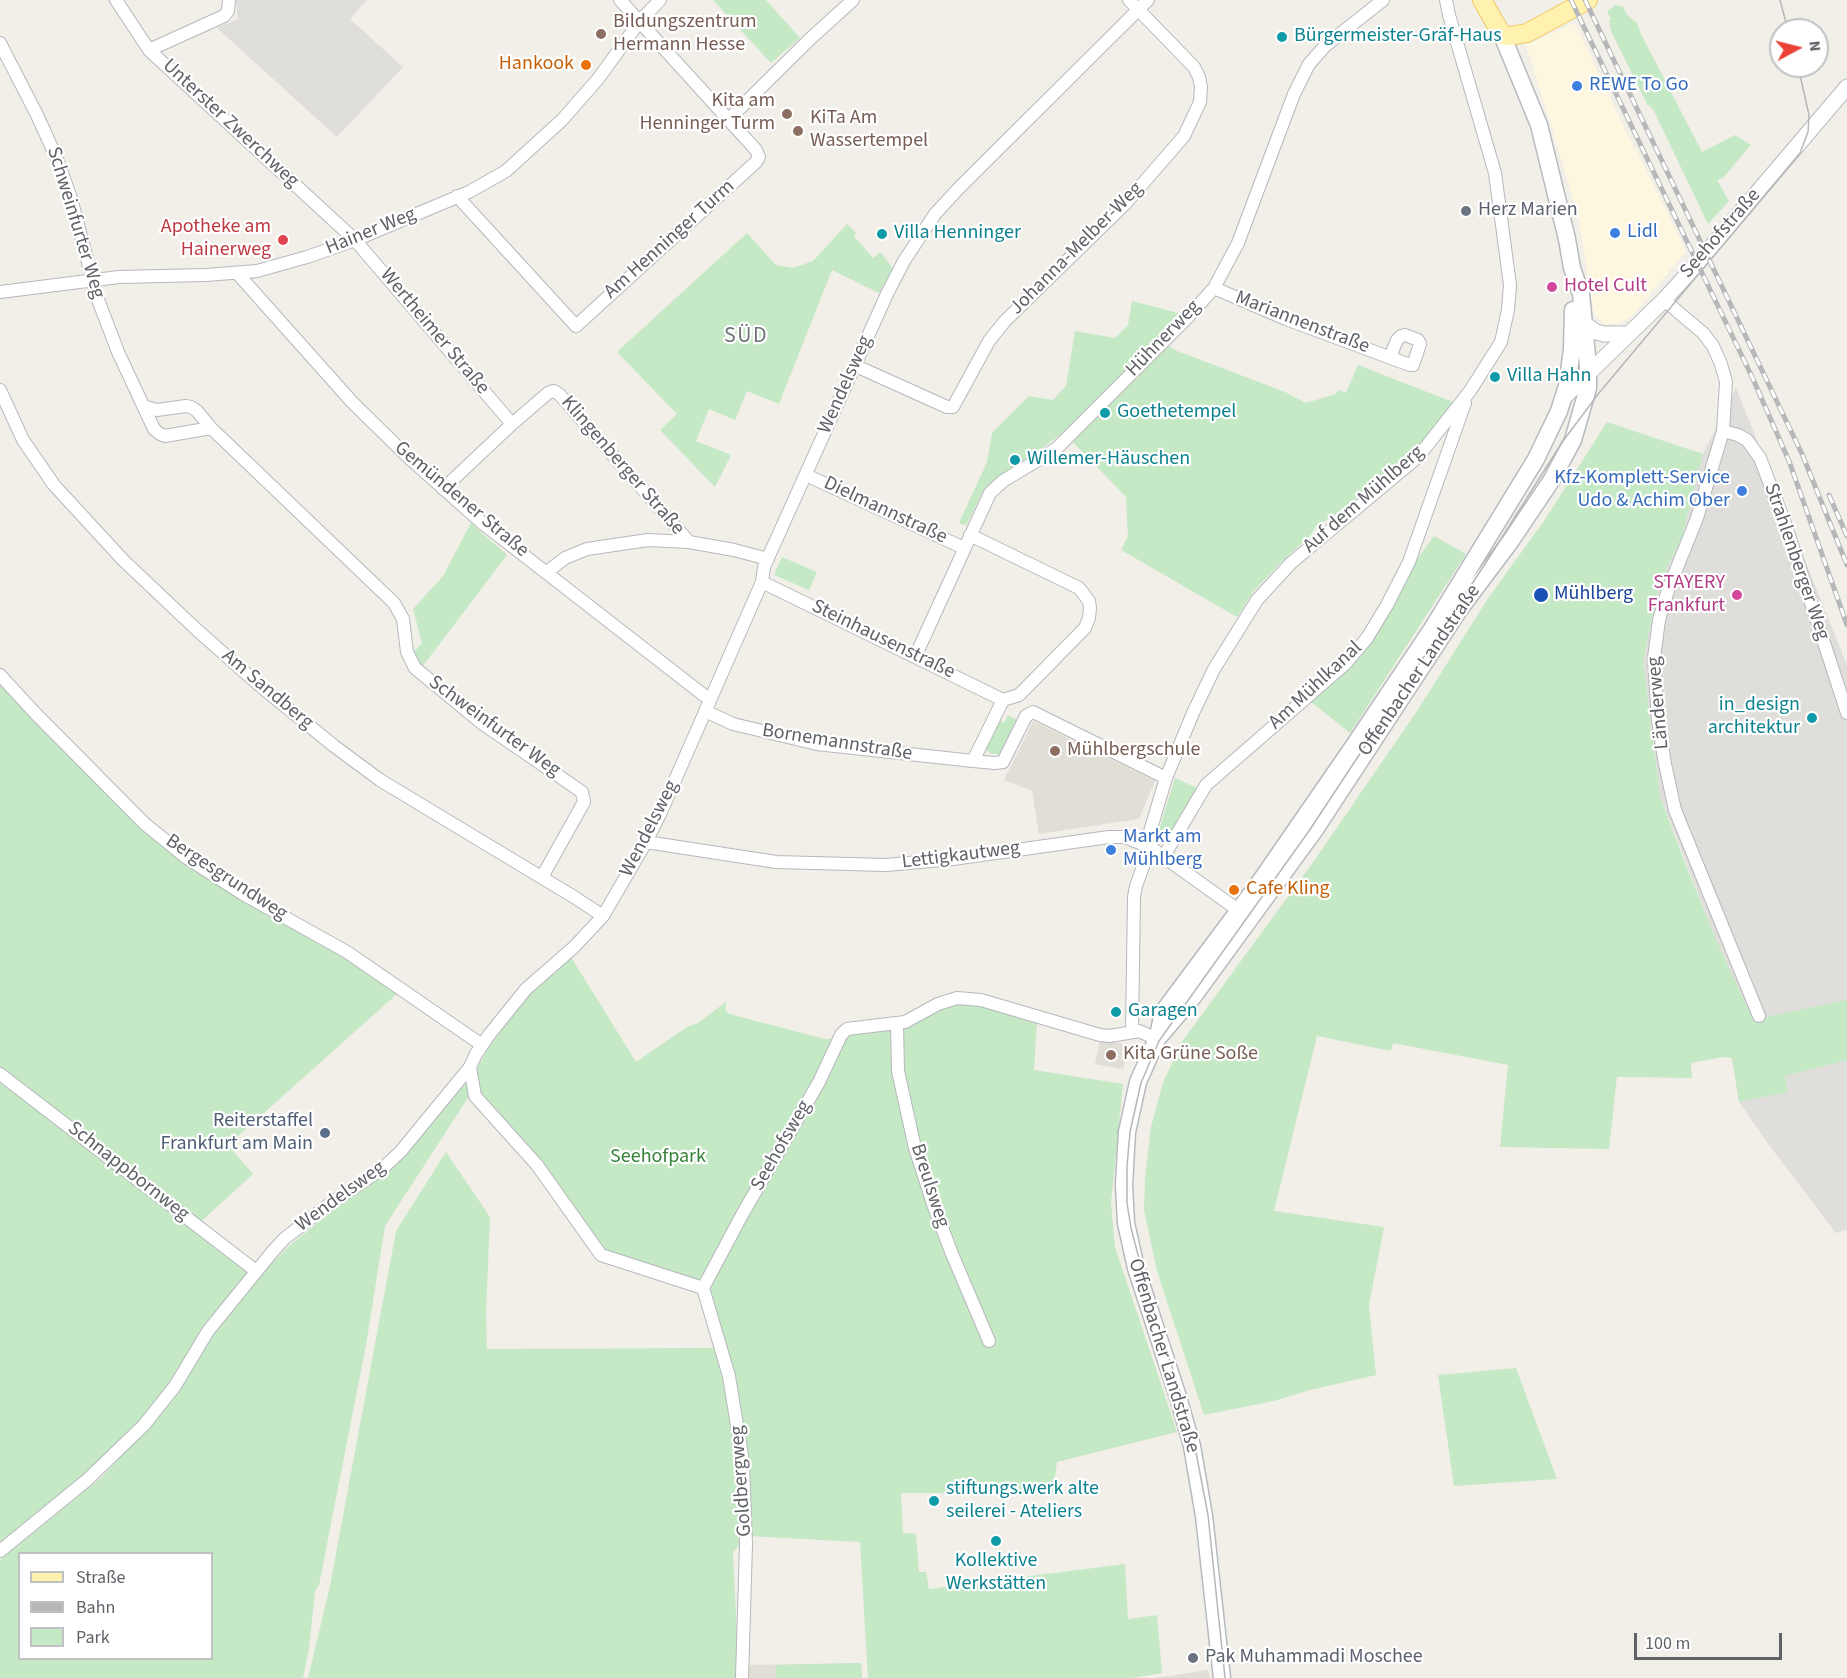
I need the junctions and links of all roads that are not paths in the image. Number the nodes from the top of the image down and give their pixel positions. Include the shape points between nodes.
1 (116, 0) edge
2 (229, 0) edge
3 (620, 0) edge
4 (660, 0) edge
5 (853, 0) edge
6 (1129, 0) edge
7 (1148, 0) edge
8 (1383, 0) edge
9 (1446, 0) edge
10 (1482, 0) edge
11 (1588, 0) edge
12 (1138, 10) junction
13 (640, 21) junction
14 (1527, 33) junction
15 (1502, 35) junction
16 (0, 43) edge
17 (149, 50) junction
18 (1514, 64) junction
19 (1847, 87) edge
20 (730, 118) junction
21 (457, 196) junction
22 (355, 240) junction
23 (1572, 268) junction
24 (237, 273) junction
25 (91, 279) junction
26 (1214, 288) junction
27 (0, 292) edge
28 (1664, 300) junction
29 (1585, 324) junction
30 (1627, 334) junction
31 (1390, 357) dead end
32 (856, 366) junction
33 (1588, 373) junction
34 (0, 390) edge
35 (1470, 391) junction
36 (1563, 398) junction
37 (143, 406) junction
38 (512, 424) junction
39 (211, 428) junction
40 (1723, 431) junction
41 (806, 475) junction
42 (443, 489) junction
43 (970, 535) junction
44 (689, 542) junction
45 (964, 548) junction
46 (1480, 551) junction
47 (768, 559) junction
48 (1495, 562) junction
49 (547, 572) junction
50 (762, 582) junction
51 (915, 657) junction
52 (0, 675) edge
53 (1003, 700) junction
54 (707, 705) junction
55 (1847, 713) edge
56 (973, 761) junction
57 (1166, 778) junction
58 (646, 842) junction
59 (1148, 846) junction
60 (1164, 856) junction
61 (542, 877) junction
62 (1245, 915) junction
63 (603, 916) junction
64 (1759, 1016) dead end
65 (897, 1024) junction
66 (1132, 1031) junction
67 (1157, 1040) junction
68 (482, 1045) junction
69 (470, 1067) junction
70 (0, 1074) edge
71 (256, 1271) junction
72 (703, 1288) junction
73 (989, 1341) dead end
74 (0, 1551) edge
75 (742, 1678) edge
76 (1222, 1678) edge

1 - 17 street, Unterster Zwerchweg
2 - 17 street via 224,16
3 - 13 street, Am Henninger Turm
4 - 13 street, Hainer Weg
5 - 20 street
6 - 12 street
7 - 12 street, Wendelsweg
8 - 26 street, Hühnerweg via 1325,46 1309,64 1238,243
9 - 35 street, Auf dem Mühlberg via 1495,173 1510,285 1501,342
10 - 15 main road, Offenbacher Landstraße
11 - 14 main road
12 - 32 street, Wendelsweg via 935,214 895,277
12 - 32 street, Johanna-Melber-Weg via 1194,67 1199,77 1200,102 1184,136 1125,204 1005,321 989,341 953,407
13 - 20 street, Am Henninger Turm
13 - 21 street, Hainer Weg via 598,79 550,132 497,177
14 - 15 main road
14 - 18 main road
15 - 18 main road, Offenbacher Landstraße
16 - 25 street, Schweinfurter Weg via 57,159
17 - 22 street, Unterster Zwerchweg
18 - 23 main road, Offenbacher Landstraße via 1539,125
19 - 28 street, Seehofstraße
20 - 21 street, Am Henninger Turm via 756,150 756,162 576,326
21 - 22 street, Hainer Weg
22 - 24 street, Hainer Weg via 283,264
22 - 38 street, Wertheimer Straße
23 - 29 main road, Offenbacher Landstraße
23 - 36 main road, Offenbacher Landstraße via 1574,333
24 - 25 street, Hainer Weg
24 - 42 street, Gemündener Straße via 352,402
25 - 27 street, Hainer Weg
25 - 37 street, Schweinfurter Weg
26 - 31 street, Mariannenstraße
26 - 43 street, Hühnerweg via 1056,449 994,489
28 - 30 street, Seehofstraße
28 - 40 street, Länderweg via 1713,346 1726,382
29 - 30 street via 1604,334
29 - 33 main road, Offenbacher Landstraße
30 - 33 street, Seehofstraße
32 - 41 street, Wendelsweg
33 - 36 street, Seehofstraße
33 - 48 main road, Offenbacher Landstraße via 1586,401 1573,440
34 - 61 street, Am Sandberg via 23,440 54,486 123,560 197,630 258,684 380,780
35 - 57 street, Auf dem Mühlberg via 1418,457 1291,564 1257,600 1214,669
35 - 60 street, Am Mühlkanal via 1414,549 1367,638 1345,664 1206,785
36 - 46 main road, Offenbacher Landstraße via 1548,435
37 - 39 street, Schweinfurter Weg via 157,410 191,407
37 - 39 street, Schweinfurter Weg via 154,429 165,436
38 - 42 street
38 - 44 street, Klingenberger Straße via 554,391
39 - 61 street, Schweinfurter Weg via 394,603 403,619 407,652 415,668 483,724 582,792 584,802
40 - 55 street, Strahlenberger Weg via 1747,440 1760,458
40 - 64 street, Länderweg via 1694,526 1662,611 1654,673 1663,754 1675,810
41 - 45 street, Dielmannstraße
41 - 47 street, Wendelsweg
42 - 49 street, Gemündener Straße
43 - 45 street, Hühnerweg
43 - 53 street, Dielmannstraße via 1079,588 1090,608 1085,628 1019,695
44 - 47 street
44 - 49 street via 662,539 587,549 565,558
45 - 51 street, Hühnerweg
46 - 48 main road via 1484,559
46 - 62 main road, Offenbacher Landstraße
47 - 50 street, Wendelsweg
48 - 62 main road, Offenbacher Landstraße via 1459,610 1314,831
49 - 54 street, Gemündener Straße
50 - 51 street, Steinhausenstraße
50 - 54 street, Wendelsweg
51 - 53 street, Steinhausenstraße
52 - 68 street, Bergesgrundweg via 145,824 187,858 347,951
53 - 56 street
54 - 56 street, Bornemannstraße via 733,724 817,744
54 - 58 street, Wendelsweg
56 - 57 street, Bornemannstraße via 1003,762 1031,712
57 - 59 street, Auf dem Mühlberg
58 - 59 street, Lettigkautweg via 776,862 852,865 926,862 1109,837 1124,837
58 - 63 street, Wendelsweg
59 - 60 street, Lettigkautweg
59 - 66 street, Auf dem Mühlberg via 1134,897
60 - 62 street, Lettigkautweg
61 - 63 street, Am Sandberg
62 - 67 main road, Offenbacher Landstraße via 1193,997
63 - 68 street, Wendelsweg via 526,989
65 - 66 street via 957,998 981,1000 1100,1035
65 - 72 street, Seehofsweg via 847,1029 841,1035 819,1082
65 - 73 street, Breulsweg via 898,1071 915,1148 952,1254
66 - 67 street
67 - 76 main road, Offenbacher Landstraße via 1138,1082 1130,1114 1124,1165 1125,1211 1136,1268 1192,1446
68 - 69 street, Wendelsweg
69 - 71 street, Wendelsweg via 401,1151 285,1238
69 - 72 street via 475,1096 537,1165 601,1255
70 - 71 street, Schnappbornweg
71 - 74 street, Wendelsweg via 208,1331 165,1401 144,1425 87,1480
72 - 75 street, Goldbergweg via 729,1376 743,1462 746,1545

